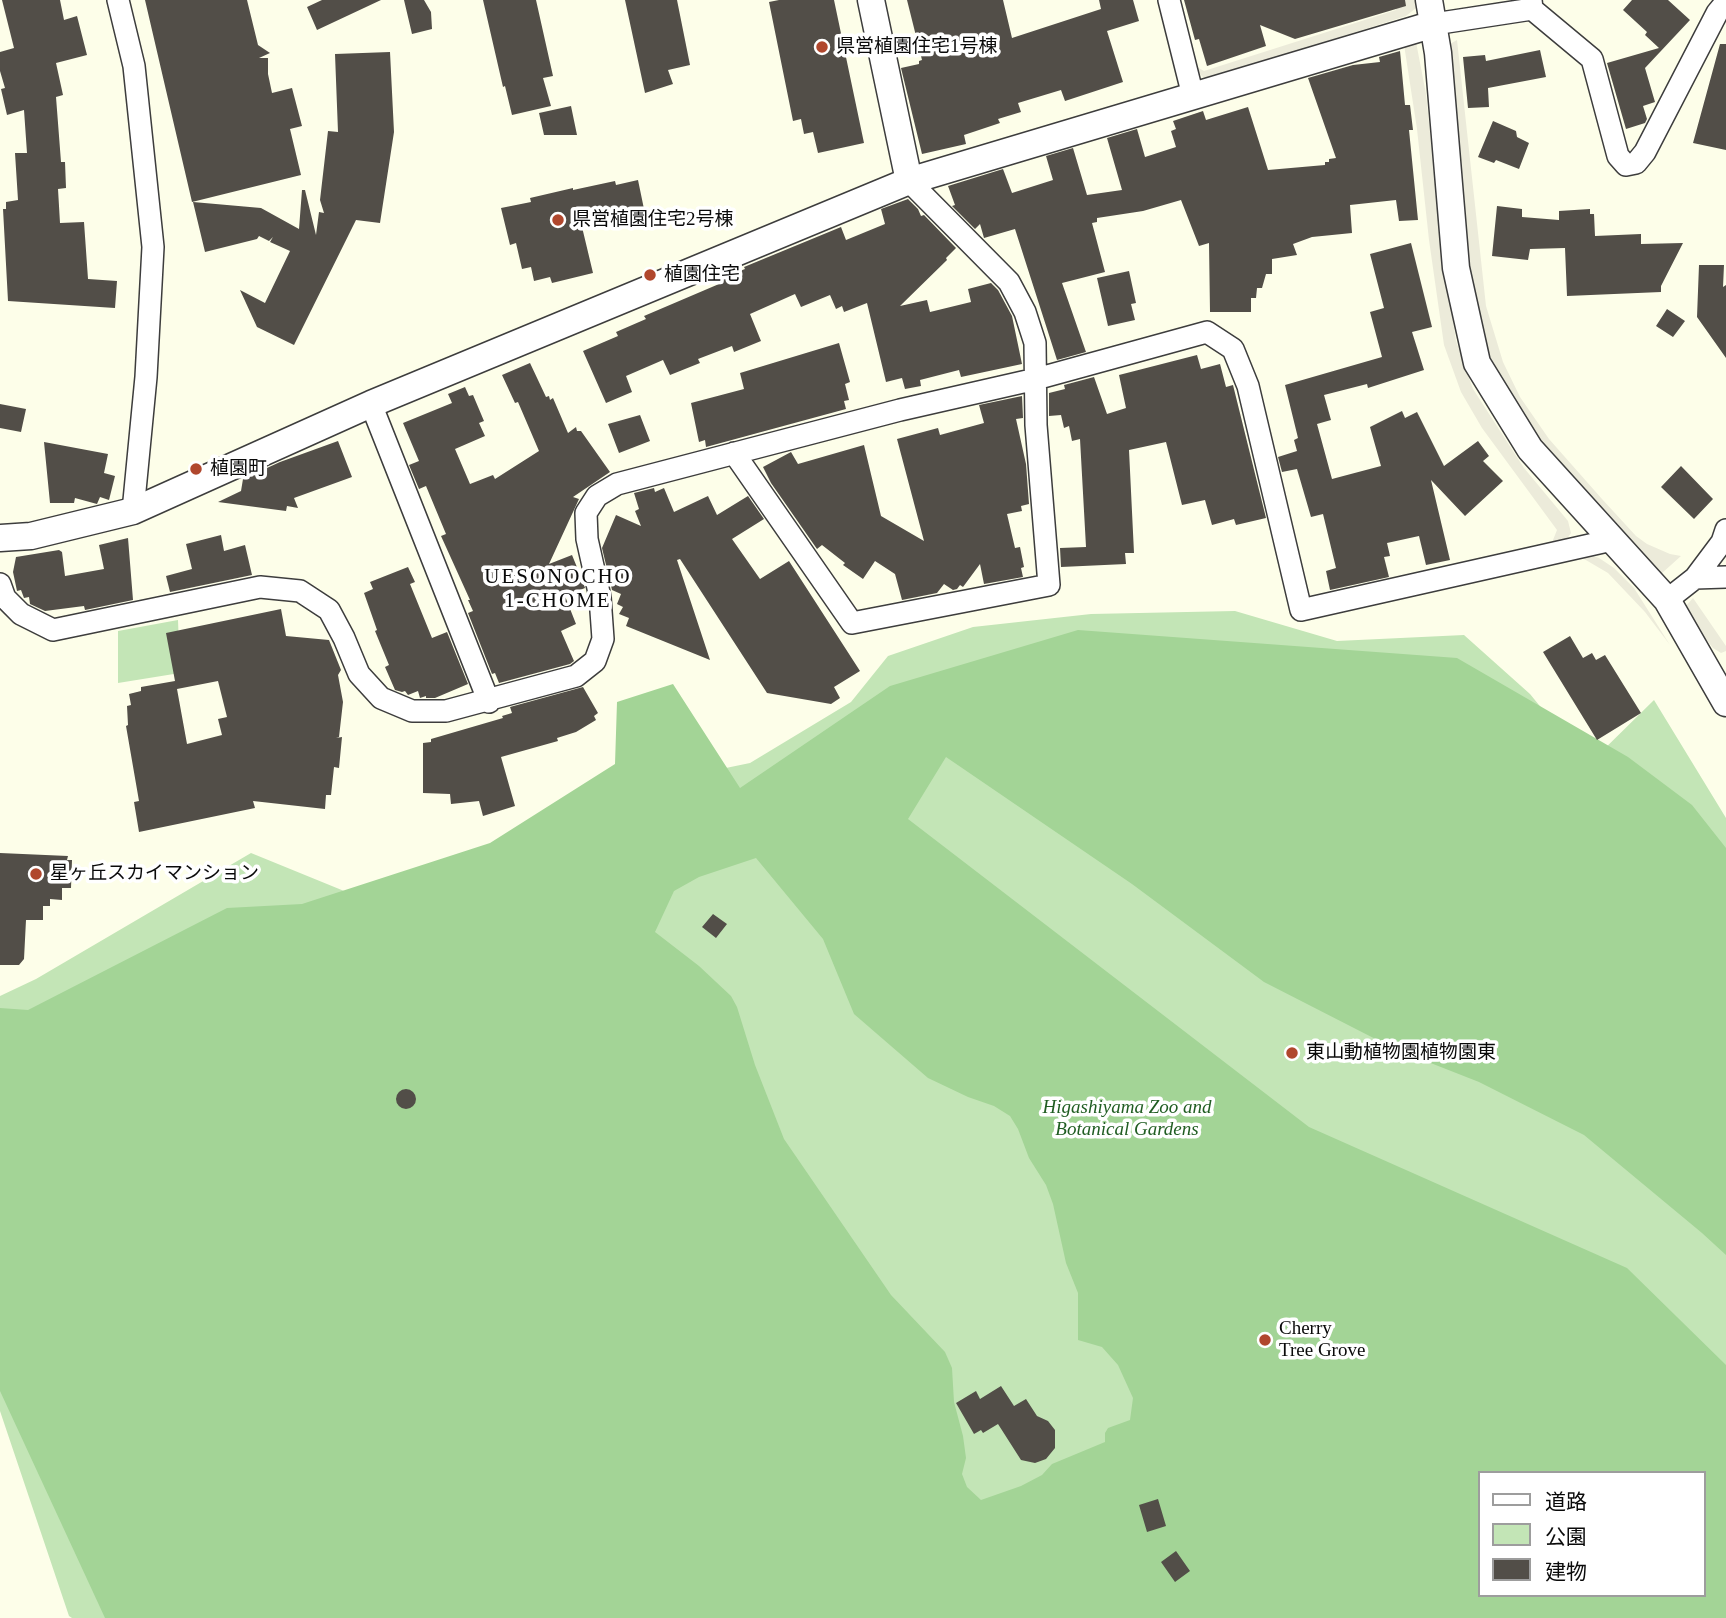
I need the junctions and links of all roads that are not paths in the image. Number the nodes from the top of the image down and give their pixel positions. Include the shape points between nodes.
1 (118, 0) edge
2 (871, 0) edge
3 (1169, 0) edge
4 (1726, 2) edge
5 (1531, 4) edge
6 (1431, 12) edge
7 (1193, 96) junction
8 (909, 181) junction
9 (1035, 379) junction
10 (371, 404) junction
11 (734, 453) junction
12 (133, 511) junction
13 (1726, 530) edge
14 (0, 538) edge
15 (1612, 540) junction
16 (1726, 577) edge
17 (1695, 578) junction
18 (0, 584) edge
19 (1667, 600) junction
20 (1724, 694) edge
21 (489, 702) junction

1 - 12 street via 134,66 153,247
2 - 8 street
3 - 7 street
4 - 5 street via 1645,152 1636,163 1626,165 1618,156 1592,59
5 - 6 street
6 - 7 street
6 - 15 street via 1456,268 1477,363 1530,449
7 - 8 street
8 - 9 street via 1009,282 1035,343
8 - 10 street
9 - 11 street
9 - 11 street via 1049,584 852,623
9 - 15 street via 1207,332 1233,349 1248,386 1301,610
10 - 12 street
10 - 21 street
11 - 21 street via 617,484 597,496 586,513 603,639 595,661 576,676
12 - 14 street via 31,536
13 - 17 street
15 - 19 street
16 - 17 street
17 - 19 street
18 - 21 street via 5,598 20,614 53,630 260,587 300,591 329,610 359,674 381,698 412,711 446,711
19 - 20 street

